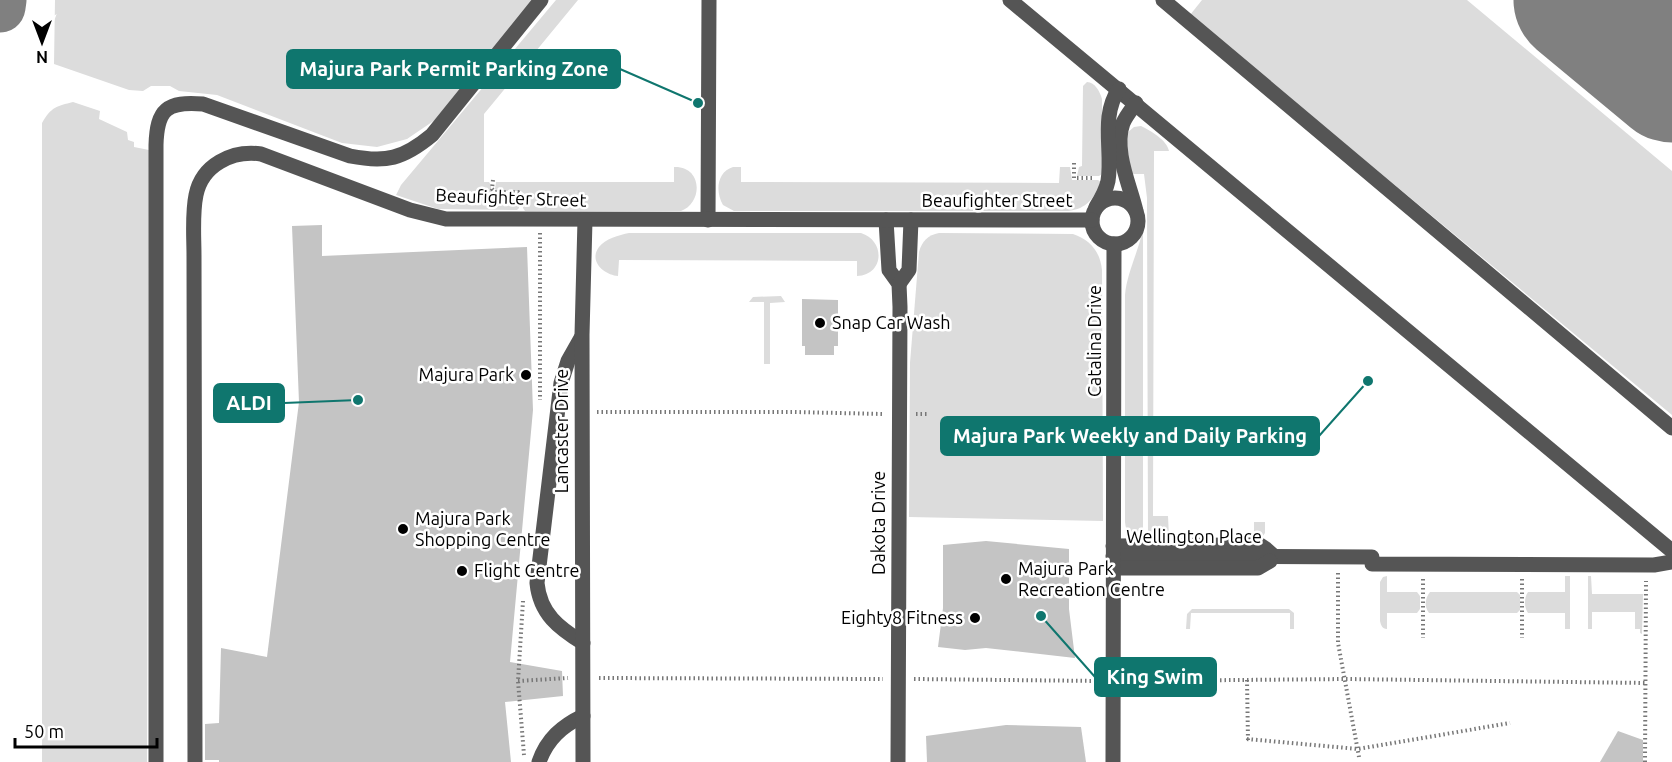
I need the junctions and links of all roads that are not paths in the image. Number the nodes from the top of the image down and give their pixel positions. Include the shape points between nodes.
1 (542, 0) edge
2 (709, 0) edge
3 (1010, 0) edge
4 (1163, 0) edge
5 (1119, 89) junction
6 (1136, 103) junction
7 (1094, 214) junction
8 (1137, 216) junction
9 (585, 220) junction
10 (708, 220) junction
11 (886, 220) junction
12 (911, 220) junction
13 (1114, 244) junction
14 (899, 284) junction
15 (582, 335) junction
16 (1672, 428) edge
17 (1672, 551) edge
18 (1113, 557) junction
19 (1275, 557) junction
20 (1672, 562) edge
21 (583, 643) junction
22 (583, 716) junction
23 (156, 762) edge
24 (195, 762) edge
25 (539, 762) edge
26 (583, 762) edge
27 (898, 762) edge
28 (1113, 762) edge

1 - 23 street via 432,135 416,149 394,158 350,156 203,104 177,104 159,117
2 - 10 street
3 - 5 street
4 - 16 street
5 - 6 street
5 - 7 street via 1109,112 1108,180
6 - 8 street via 1123,123 1121,142 1123,166
6 - 17 street
7 - 8 street via 1104,201 1118,198 1131,204
7 - 12 street, Beaufighter Street
7 - 13 street via 1098,237
8 - 13 street via 1138,225 1132,237
9 - 10 street, Beaufighter Street
9 - 15 street, Lancaster Drive
9 - 24 street, Beaufighter Street via 459,220 427,216 261,154 233,155 220,161 200,183 195,200 194,256
10 - 11 street, Beaufighter Street
11 - 12 street, Beaufighter Street
11 - 14 street, Dakota Drive via 889,270
12 - 14 street, Dakota Drive via 909,270
13 - 18 street, Catalina Drive
14 - 27 street, Dakota Drive
15 - 21 street, Lancaster Drive
15 - 21 street via 561,383 537,583 550,617
18 - 19 street, Wellington Place via 1258,568
18 - 19 street, Wellington Place via 1260,545
18 - 28 street, Catalina Drive
19 - 20 street via 1372,557 1372,564
21 - 22 street, Lancaster Drive
22 - 25 street via 552,738
22 - 26 street

